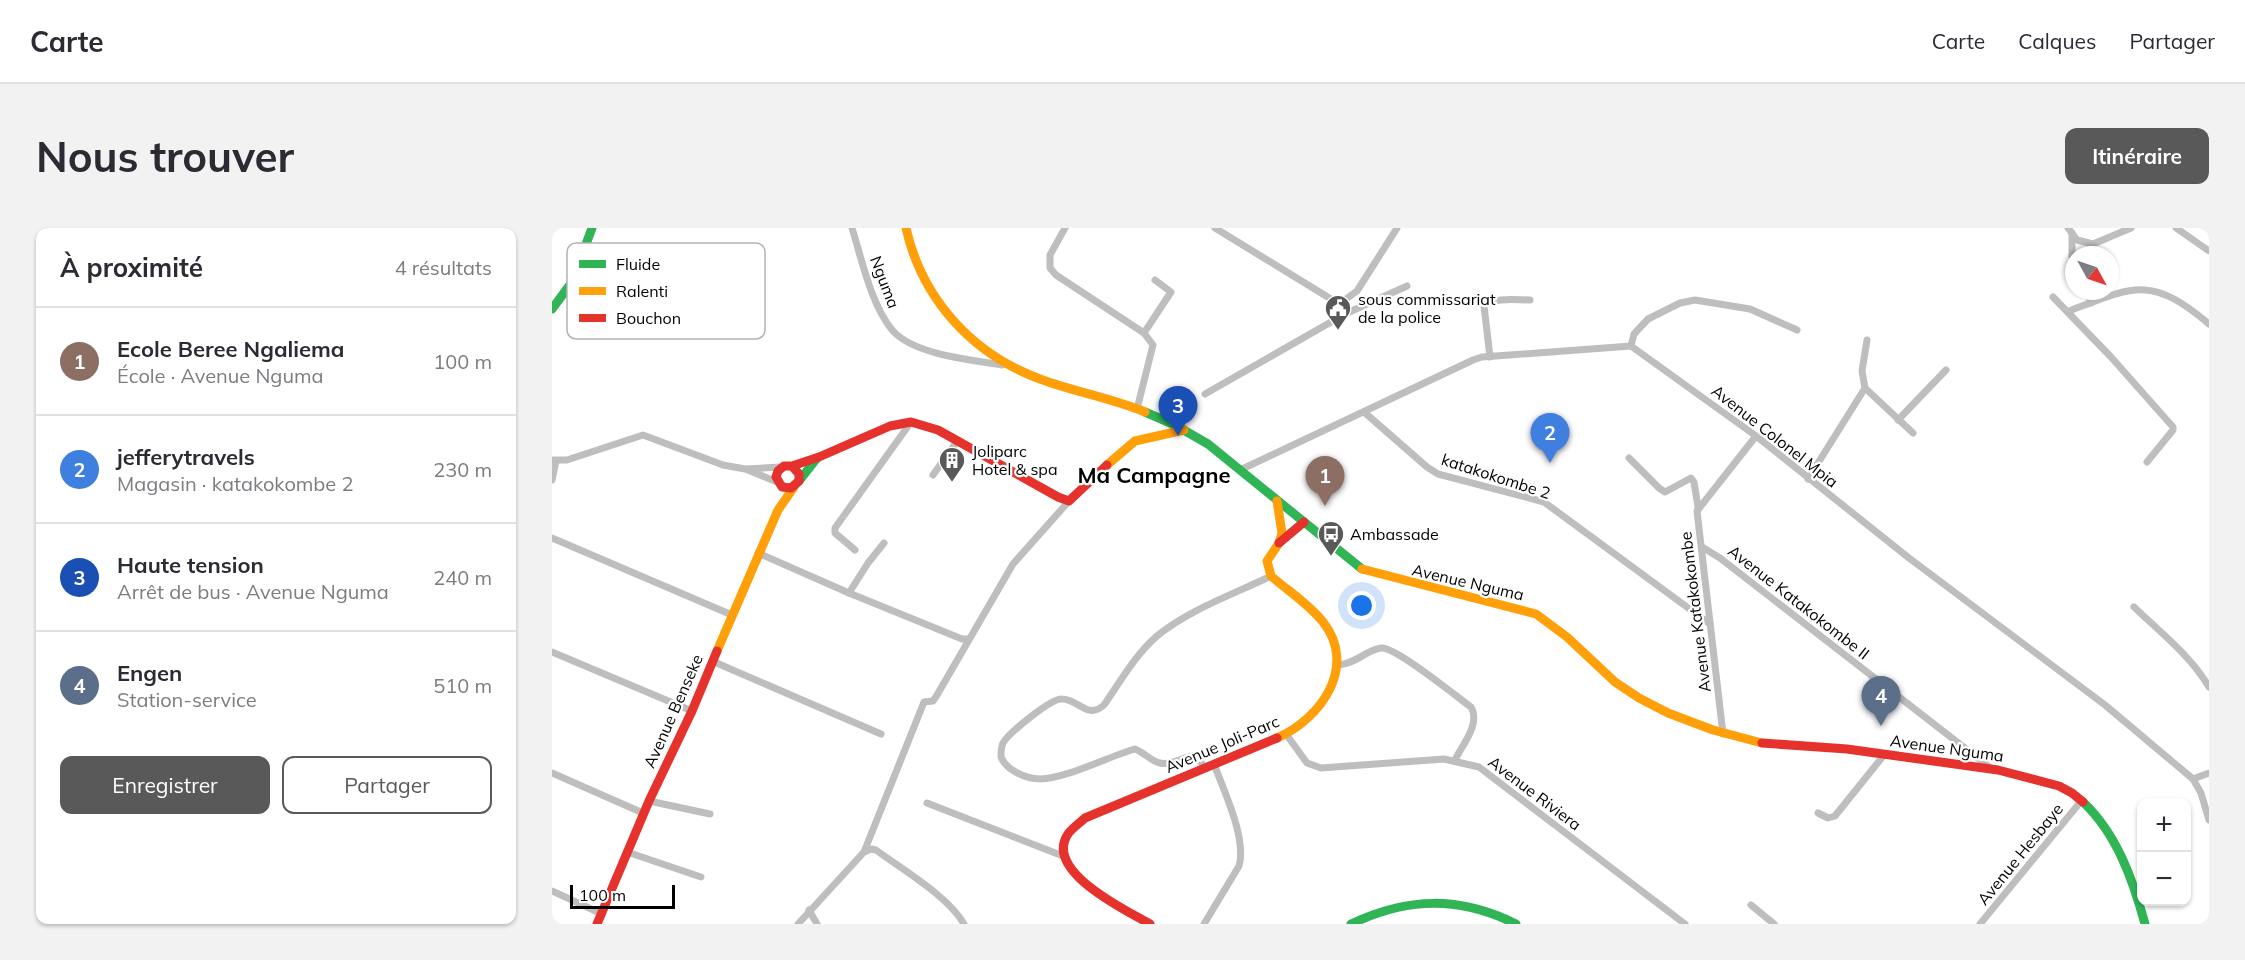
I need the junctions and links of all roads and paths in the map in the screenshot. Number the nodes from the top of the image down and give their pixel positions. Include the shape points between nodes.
1 (592, 228) edge
2 (852, 228) edge
3 (906, 228) edge
4 (1065, 228) edge
5 (1215, 228) edge
6 (1235, 228) edge
7 (1397, 228) edge
8 (2131, 228) edge
9 (2176, 228) edge
10 (2070, 231) edge
11 (1230, 237) junction
12 (587, 243) edge
13 (2071, 246) edge
14 (2208, 247) edge
15 (1155, 280) dead end
16 (1407, 286) dead end
17 (567, 288) edge
18 (2053, 297) dead end
19 (1530, 300) dead end
20 (2090, 300) edge
21 (2091, 303) junction
22 (1339, 304) junction
23 (552, 309) edge
24 (2068, 311) junction
25 (1345, 314) junction
26 (2209, 324) edge
27 (1797, 330) dead end
28 (1144, 333) junction
29 (1867, 340) dead end
30 (1631, 346) junction
31 (1490, 357) junction
32 (1008, 366) junction
33 (1946, 370) dead end
34 (1864, 388) junction
35 (1205, 394) dead end
36 (1137, 408) junction
37 (1364, 412) junction
38 (1898, 420) junction
39 (910, 422) junction
40 (1184, 430) junction
41 (1913, 434) dead end
42 (1756, 436) junction
43 (958, 440) junction
44 (819, 457) junction
45 (1629, 458) dead end
46 (554, 461) edge
47 (2148, 462) dead end
48 (792, 466) junction
49 (781, 467) junction
50 (745, 469) junction
51 (1240, 470) junction
52 (933, 475) dead end
53 (1808, 479) junction
54 (552, 480) edge
55 (780, 484) junction
56 (796, 484) junction
57 (1069, 501) junction
58 (1277, 501) junction
59 (1698, 507) junction
60 (778, 510) junction
61 (1304, 522) junction
62 (552, 538) edge
63 (884, 543) dead end
64 (1279, 543) junction
65 (1702, 547) junction
66 (855, 550) dead end
67 (758, 553) junction
68 (1271, 576) junction
69 (849, 593) junction
70 (2134, 607) dead end
71 (732, 615) junction
72 (1710, 624) junction
73 (971, 636) junction
74 (552, 652) edge
75 (712, 661) junction
76 (1338, 666) junction
77 (2209, 687) edge
78 (692, 711) junction
79 (881, 734) dead end
80 (1286, 734) junction
81 (1723, 734) junction
82 (1884, 755) junction
83 (1455, 760) junction
84 (1214, 764) junction
85 (1204, 767) junction
86 (1991, 769) junction
87 (552, 773) edge
88 (2209, 773) edge
89 (2193, 779) junction
90 (2082, 800) junction
91 (649, 801) junction
92 (927, 803) dead end
93 (644, 813) junction
94 (710, 813) dead end
95 (1818, 813) dead end
96 (2209, 820) edge
97 (868, 851) junction
98 (627, 852) junction
99 (1064, 856) junction
100 (701, 877) dead end
101 (552, 891) edge
102 (1751, 905) dead end
103 (809, 910) junction
104 (602, 914) junction
105 (597, 924) edge
106 (798, 924) edge
107 (817, 924) edge
108 (964, 924) edge
109 (1150, 924) edge
110 (1204, 924) edge
111 (1351, 924) edge
112 (1515, 924) edge
113 (1685, 924) edge
114 (1774, 924) edge
115 (1980, 924) edge
116 (2145, 924) edge

1 - 12 street
2 - 32 street, Nguma via 874,296 895,332 916,345 955,358
3 - 32 street, Avenue Nguma via 917,269 943,311
4 - 28 street via 1050,255 1050,268
5 - 11 street
6 - 11 street
7 - 22 street via 1357,291
8 - 10 street via 2093,244 2077,240
9 - 14 street
10 - 13 street
11 - 22 street
15 - 28 street via 1171,292
16 - 25 street
17 - 23 street
18 - 24 street
19 - 31 street via 1486,303
20 - 21 street
21 - 24 street
21 - 26 street via 2146,288 2165,293
22 - 25 street
24 - 47 street via 2173,428
25 - 35 street
27 - 30 street via 1750,309 1695,300 1648,319 1634,334
28 - 36 street via 1154,345
29 - 34 street via 1862,371
30 - 31 street
30 - 42 street, Avenue Colonel Mpia
31 - 37 street via 1455,366
32 - 36 street, Avenue Nguma
33 - 38 street
34 - 38 street
34 - 53 street
36 - 40 street, Avenue Nguma
37 - 51 street
37 - 72 street, katakokombe 2 via 1438,474 1544,502
38 - 41 street
39 - 43 street
39 - 44 street via 890,426
39 - 66 street via 835,528 839,538
40 - 51 street, Avenue Nguma
40 - 57 street via 1134,441
42 - 53 street, Avenue Colonel Mpia
42 - 59 street, Avenue Katakokombe
43 - 52 street
43 - 57 street
44 - 48 street
44 - 56 street
45 - 59 street via 1665,492 1691,478
46 - 50 street via 643,435 713,463
46 - 54 street
48 - 49 street
48 - 56 street via 798,471
49 - 50 street
49 - 55 street
50 - 55 street
51 - 58 street, Avenue Nguma
53 - 89 street, Avenue Colonel Mpia via 2104,705
55 - 56 street via 788,488
55 - 60 street
56 - 60 street
57 - 73 street via 1013,564
58 - 61 street, Avenue Nguma
58 - 64 street via 1281,521
59 - 65 street, Avenue Katakokombe
60 - 67 street, Avenue Benseke
61 - 64 street
61 - 81 street, Avenue Nguma via 1367,572 1536,614 1630,693
62 - 71 street
63 - 69 street
64 - 68 street via 1267,559
65 - 72 street, Avenue Katakokombe
65 - 86 street, Avenue Katakokombe II
67 - 69 street
67 - 71 street, Avenue Benseke
68 - 76 street via 1323,622 1334,642
68 - 85 street via 1186,616 1162,632 1097,710 1088,711 1066,700 1057,700 1017,728 1004,742 1001,757 1012,771 1036,779 1055,777 1135,749 1164,764 1197,756
69 - 73 street via 962,639
70 - 77 street via 2176,646
71 - 75 street, Avenue Benseke
72 - 81 street, Avenue Katakokombe
73 - 97 street via 933,701 924,702
74 - 78 street
75 - 78 street, Avenue Benseke
75 - 79 street
76 - 80 street, Avenue Joli-Parc via 1320,707
76 - 83 street via 1378,649 1389,649 1471,707 1473,726
78 - 91 street, Avenue Benseke
80 - 83 street, Avenue Riviera via 1307,763 1321,768
80 - 84 street, Avenue Joli-Parc
81 - 82 street, Avenue Nguma via 1761,743
82 - 86 street, Avenue Nguma
82 - 95 street via 1835,816 1828,818
83 - 113 street, Avenue Riviera via 1479,767 1494,777
84 - 85 street, Avenue Joli-Parc
84 - 110 street via 1242,856
85 - 99 street, Avenue Joli-Parc via 1085,818 1068,834
86 - 90 street, Avenue Nguma via 2054,785
87 - 93 street
88 - 89 street
89 - 96 street, Avenue Colonel Mpia
90 - 115 street, Avenue Hesbaye
90 - 116 street, Avenue Nguma via 2102,825 2128,873
91 - 93 street, Avenue Benseke
91 - 94 street
92 - 99 street
93 - 98 street, Avenue Benseke
97 - 103 street
97 - 108 street via 876,850 946,902
98 - 100 street
98 - 104 street, Avenue Benseke
99 - 109 street via 1071,872 1084,883
101 - 104 street
102 - 114 street
103 - 106 street
103 - 107 street
104 - 105 street, Avenue Benseke
111 - 112 street via 1391,909 1439,902 1471,906

